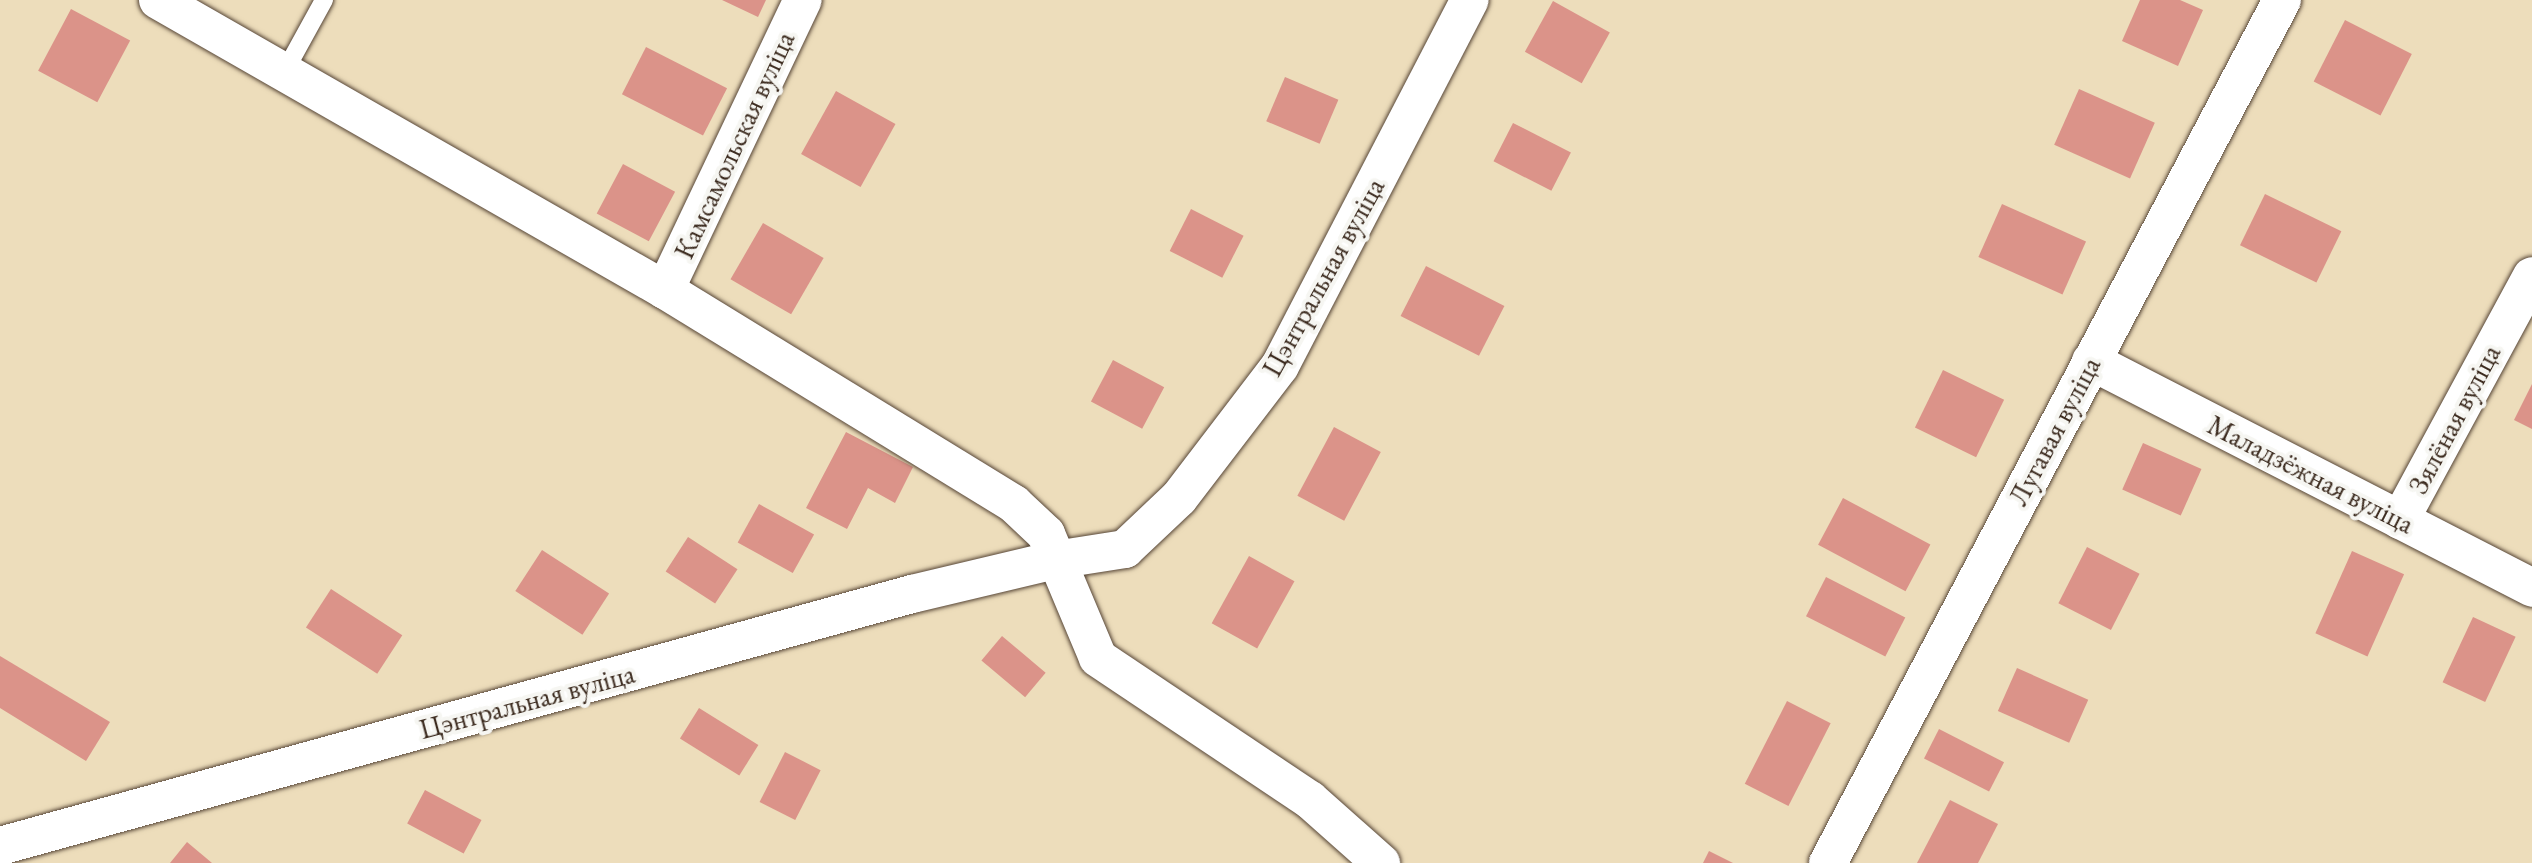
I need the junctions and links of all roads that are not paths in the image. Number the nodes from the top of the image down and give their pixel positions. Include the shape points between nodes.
1 (158, 0) edge
2 (324, 0) edge
3 (803, 0) edge
4 (1470, 0) edge
5 (2282, 0) edge
6 (285, 71) junction
7 (2532, 276) edge
8 (665, 290) junction
9 (2091, 361) junction
10 (2400, 520) junction
11 (1055, 560) junction
12 (2532, 588) edge
13 (0, 846) edge
14 (1381, 863) edge
15 (1828, 863) edge

1 - 6 street
2 - 6 lane
3 - 8 street, Камсамольская вуліца
4 - 11 street, Цэнтральная вуліца via 1280,366 1179,498 1125,549
5 - 9 street, Лугавая вуліца
6 - 8 street
7 - 10 street, Зялёная вуліца
8 - 11 street via 1014,504 1046,534
9 - 10 street, Маладзёжная вуліца
9 - 15 street, Лугавая вуліца
10 - 12 street, Маладзёжная вуліца
11 - 13 street, Цэнтральная вуліца via 912,594
11 - 14 street via 1098,658 1310,800

